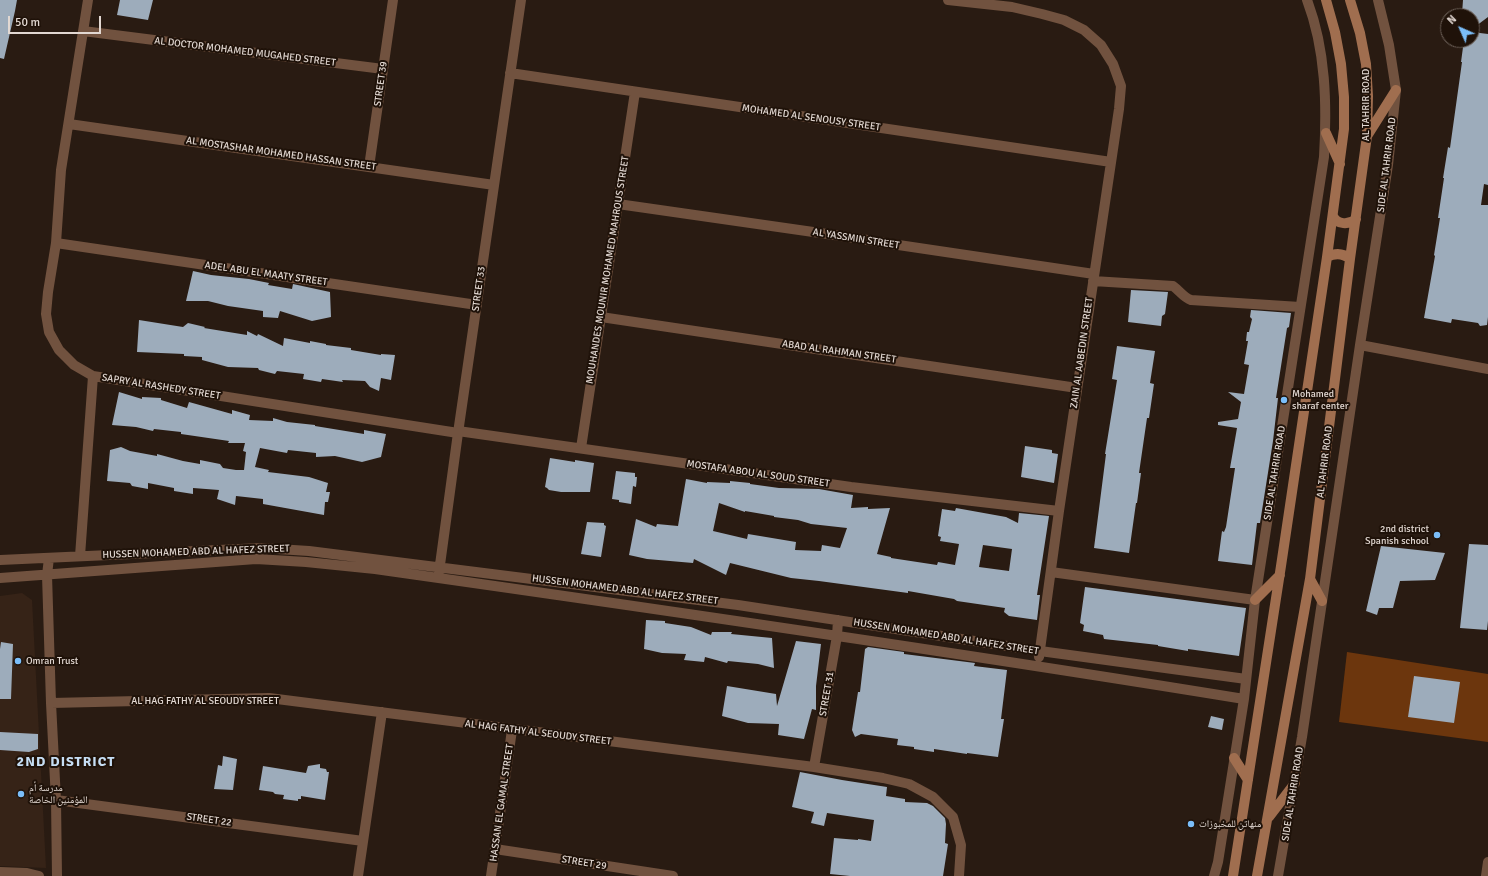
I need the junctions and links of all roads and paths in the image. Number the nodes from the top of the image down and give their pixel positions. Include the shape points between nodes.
1 (88, 0) edge
2 (392, 0) edge
3 (521, 0) edge
4 (948, 0) edge
5 (1307, 0) edge
6 (1326, 0) edge
7 (1350, 0) edge
8 (1378, 0) edge
9 (83, 31) junction
10 (383, 69) junction
11 (510, 73) junction
12 (1396, 90) junction
13 (635, 92) junction
14 (69, 124) junction
15 (1326, 133) junction
16 (1367, 136) junction
17 (1111, 162) junction
18 (1340, 165) junction
19 (369, 167) junction
20 (494, 185) junction
21 (618, 204) junction
22 (1333, 216) junction
23 (1356, 219) junction
24 (56, 243) junction
25 (1327, 258) junction
26 (1350, 258) junction
27 (1094, 278) junction
28 (476, 305) junction
29 (1300, 307) junction
30 (601, 317) junction
31 (1360, 345) junction
32 (1488, 369) edge
33 (93, 376) junction
34 (1077, 388) junction
35 (458, 432) junction
36 (581, 448) junction
37 (1059, 511) junction
38 (80, 556) junction
39 (49, 558) junction
40 (0, 560) edge
41 (440, 566) junction
42 (1050, 572) junction
43 (47, 574) junction
44 (1280, 575) junction
45 (0, 578) edge
46 (439, 578) junction
47 (1310, 579) junction
48 (1255, 600) junction
49 (1322, 601) junction
50 (838, 620) junction
51 (837, 636) junction
52 (1040, 651) junction
53 (1038, 665) junction
54 (1246, 679) junction
55 (1244, 698) junction
56 (51, 703) junction
57 (382, 712) junction
58 (512, 730) junction
59 (1234, 758) junction
60 (814, 767) junction
61 (1248, 780) junction
62 (1295, 783) junction
63 (56, 800) junction
64 (1267, 818) junction
65 (363, 841) junction
66 (495, 849) junction
67 (1488, 862) edge
68 (0, 872) edge
69 (615, 872) edge
70 (58, 875) edge
71 (38, 876) edge
72 (358, 876) edge
73 (491, 876) edge
74 (673, 876) edge
75 (959, 876) edge
76 (1214, 876) edge
77 (1233, 876) edge
78 (1257, 876) edge
79 (1278, 876) edge
80 (1486, 876) edge

1 - 9 street, SAPRY AL RASHEDY STREET
2 - 10 street, STREET 39
3 - 11 street, STREET 33
4 - 17 street, ZAIN AL AABEDIN STREET via 1012,7 1064,20 1084,30 1101,45 1113,64 1120,86
5 - 15 street, SIDE AL TAHRIR ROAD via 1319,44
6 - 18 street via 1340,58 1344,97
7 - 16 street, AL TAHRIR ROAD via 1366,64
8 - 12 street, SIDE AL TAHRIR ROAD via 1389,44
9 - 10 street, AL DOCTOR MOHAMED MUGAHED STREET
9 - 14 street, SAPRY AL RASHEDY STREET
10 - 19 street, STREET 39
11 - 13 street, MOHAMED AL SENOUSY STREET
11 - 20 street, STREET 33
12 - 16 street
12 - 31 street, SIDE AL TAHRIR ROAD via 1388,165
13 - 17 street, MOHAMED AL SENOUSY STREET
13 - 21 street, MOUHANDES MOUNIR MOHAMED MAHROUS STREET
14 - 19 street, AL MOSTASHAR MOHAMED HASSAN STREET
14 - 24 street, SAPRY AL RASHEDY STREET via 61,170
15 - 18 street
15 - 29 street, SIDE AL TAHRIR ROAD
16 - 23 street, AL TAHRIR ROAD
17 - 27 street, ZAIN AL AABEDIN STREET
18 - 22 street
19 - 20 street, AL MOSTASHAR MOHAMED HASSAN STREET
20 - 28 street, STREET 33
21 - 27 street, AL YASSMIN STREET via 855,238
21 - 30 street, MOUHANDES MOUNIR MOHAMED MAHROUS STREET
22 - 23 street via 1334,220 1342,223
22 - 25 street
23 - 26 street, AL TAHRIR ROAD
24 - 28 street, ADEL ABU EL MAATY STREET
24 - 33 street, SAPRY AL RASHEDY STREET via 46,314 49,332 59,350 74,365
25 - 26 street via 1338,254
25 - 44 street
26 - 47 street, AL TAHRIR ROAD
27 - 29 street, AL YASSMIN STREET via 1174,286 1183,297 1191,300
27 - 34 street, ZAIN AL AABEDIN STREET
28 - 35 street, STREET 33
29 - 48 street, SIDE AL TAHRIR ROAD
30 - 34 street, ABAD AL RAHMAN STREET
30 - 36 street, MOUHANDES MOUNIR MOHAMED MAHROUS STREET
31 - 32 street
31 - 49 street, SIDE AL TAHRIR ROAD
33 - 35 street, SAPRY AL RASHEDY STREET
33 - 38 street
34 - 37 street, ZAIN AL AABEDIN STREET
35 - 36 street, MOSTAFA ABOU AL SOUD STREET
35 - 41 street, STREET 33
36 - 37 street, MOSTAFA ABOU AL SOUD STREET via 851,488
37 - 42 street, ZAIN AL AABEDIN STREET
38 - 39 street, HUSSEN MOHAMED ABD AL HAFEZ STREET
38 - 41 street, HUSSEN MOHAMED ABD AL HAFEZ STREET via 262,548
39 - 40 street, HUSSEN MOHAMED ABD AL HAFEZ STREET
39 - 43 street
41 - 46 street, STREET 33
41 - 50 street, HUSSEN MOHAMED ABD AL HAFEZ STREET
42 - 48 street
42 - 52 street, ZAIN AL AABEDIN STREET
43 - 45 street, HUSSEN MOHAMED ABD AL HAFEZ STREET
43 - 46 street, HUSSEN MOHAMED ABD AL HAFEZ STREET via 256,559 306,562
43 - 56 street
44 - 48 street
44 - 61 street
46 - 51 street, HUSSEN MOHAMED ABD AL HAFEZ STREET
47 - 49 street
47 - 64 street, AL TAHRIR ROAD
48 - 54 street, SIDE AL TAHRIR ROAD
49 - 62 street, SIDE AL TAHRIR ROAD
50 - 51 street, STREET 31
50 - 52 street, HUSSEN MOHAMED ABD AL HAFEZ STREET
51 - 53 street, HUSSEN MOHAMED ABD AL HAFEZ STREET
51 - 60 street, STREET 31
52 - 53 street, ZAIN AL AABEDIN STREET
52 - 54 street, HUSSEN MOHAMED ABD AL HAFEZ STREET
53 - 55 street, HUSSEN MOHAMED ABD AL HAFEZ STREET
54 - 55 street, SIDE AL TAHRIR ROAD
55 - 59 street, SIDE AL TAHRIR ROAD
56 - 57 street, AL HAG FATHY AL SEOUDY STREET via 269,698
56 - 63 street
57 - 58 street, AL HAG FATHY AL SEOUDY STREET
57 - 65 street
58 - 60 street, AL HAG FATHY AL SEOUDY STREET
58 - 66 street, HASSAN EL GAMAL STREET
59 - 61 street
59 - 76 street, SIDE AL TAHRIR ROAD
60 - 75 street, AL HAG FATHY AL SEOUDY STREET via 909,784 933,797 953,817 961,845
61 - 77 street
62 - 64 street
62 - 79 street, SIDE AL TAHRIR ROAD
63 - 65 street, STREET 22
63 - 70 street
64 - 78 street, AL TAHRIR ROAD
65 - 72 street
66 - 69 street, STREET 29
66 - 73 street, HASSAN EL GAMAL STREET
67 - 80 street
68 - 71 street
69 - 74 street, STREET 29
70 - 71 street

